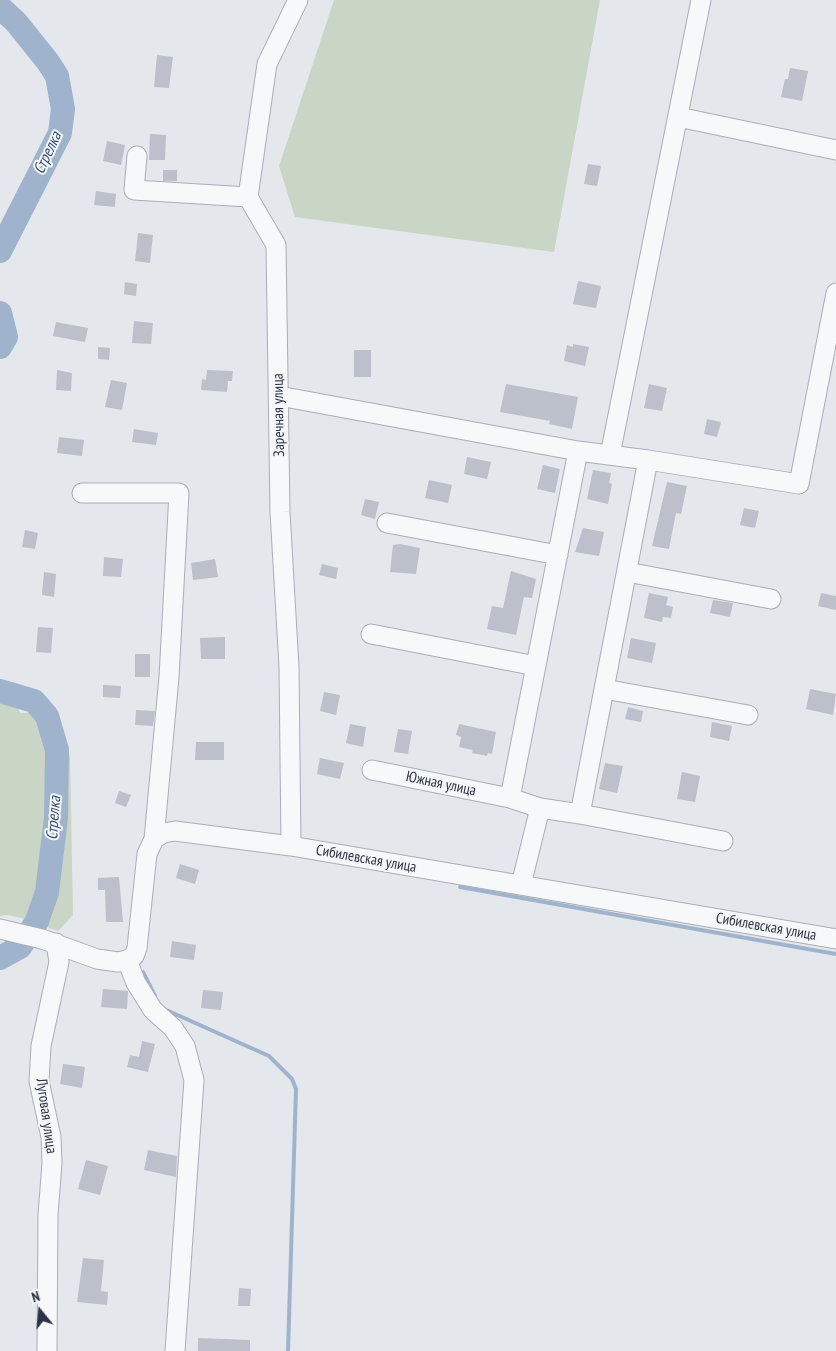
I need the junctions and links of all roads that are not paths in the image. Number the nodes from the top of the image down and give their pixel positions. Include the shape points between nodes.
1 (298, 0) edge
2 (701, 0) edge
3 (678, 118) junction
4 (836, 150) edge
5 (137, 156) dead end
6 (248, 197) junction
7 (836, 293) edge
8 (279, 396) junction
9 (578, 451) junction
10 (610, 455) junction
11 (648, 460) junction
12 (82, 493) dead end
13 (388, 523) dead end
14 (558, 555) junction
15 (627, 572) junction
16 (771, 599) dead end
17 (371, 634) dead end
18 (536, 666) junction
19 (604, 689) junction
20 (748, 715) dead end
21 (372, 770) dead end
22 (510, 798) junction
23 (540, 808) junction
24 (580, 814) junction
25 (154, 839) junction
26 (723, 841) dead end
27 (291, 846) junction
28 (521, 885) junction
29 (8, 931) edge
30 (836, 939) edge
31 (49, 941) junction
32 (127, 960) junction
33 (47, 1351) edge
34 (174, 1351) edge

1 - 6 street via 267,64
2 - 3 street
3 - 4 street
3 - 10 street
5 - 6 street via 134,190
6 - 8 street, Заречная улица via 276,245
7 - 11 street via 799,484
8 - 9 street
8 - 27 street, Заречная улица via 280,512 289,667
9 - 10 street
9 - 14 street
10 - 11 street
11 - 15 street
12 - 25 street via 179,493 169,677
13 - 14 street
14 - 18 street
15 - 16 street
15 - 19 street
17 - 18 street
18 - 22 street
19 - 20 street
19 - 24 street
21 - 22 street, Южная улица
22 - 23 street, Южная улица
23 - 24 street, Южная улица
23 - 28 street
24 - 26 street, Южная улица
25 - 27 street, Сибилевская улица via 175,831
25 - 32 street via 148,854 137,948 134,956
27 - 28 street, Сибилевская улица
28 - 30 street, Сибилевская улица
29 - 31 street
31 - 32 street via 97,959
31 - 33 street, Луговая улица via 59,962 41,1046 39,1081 51,1137 52,1162 48,1215
32 - 34 street via 136,983 153,1010 173,1028 185,1046 194,1080

